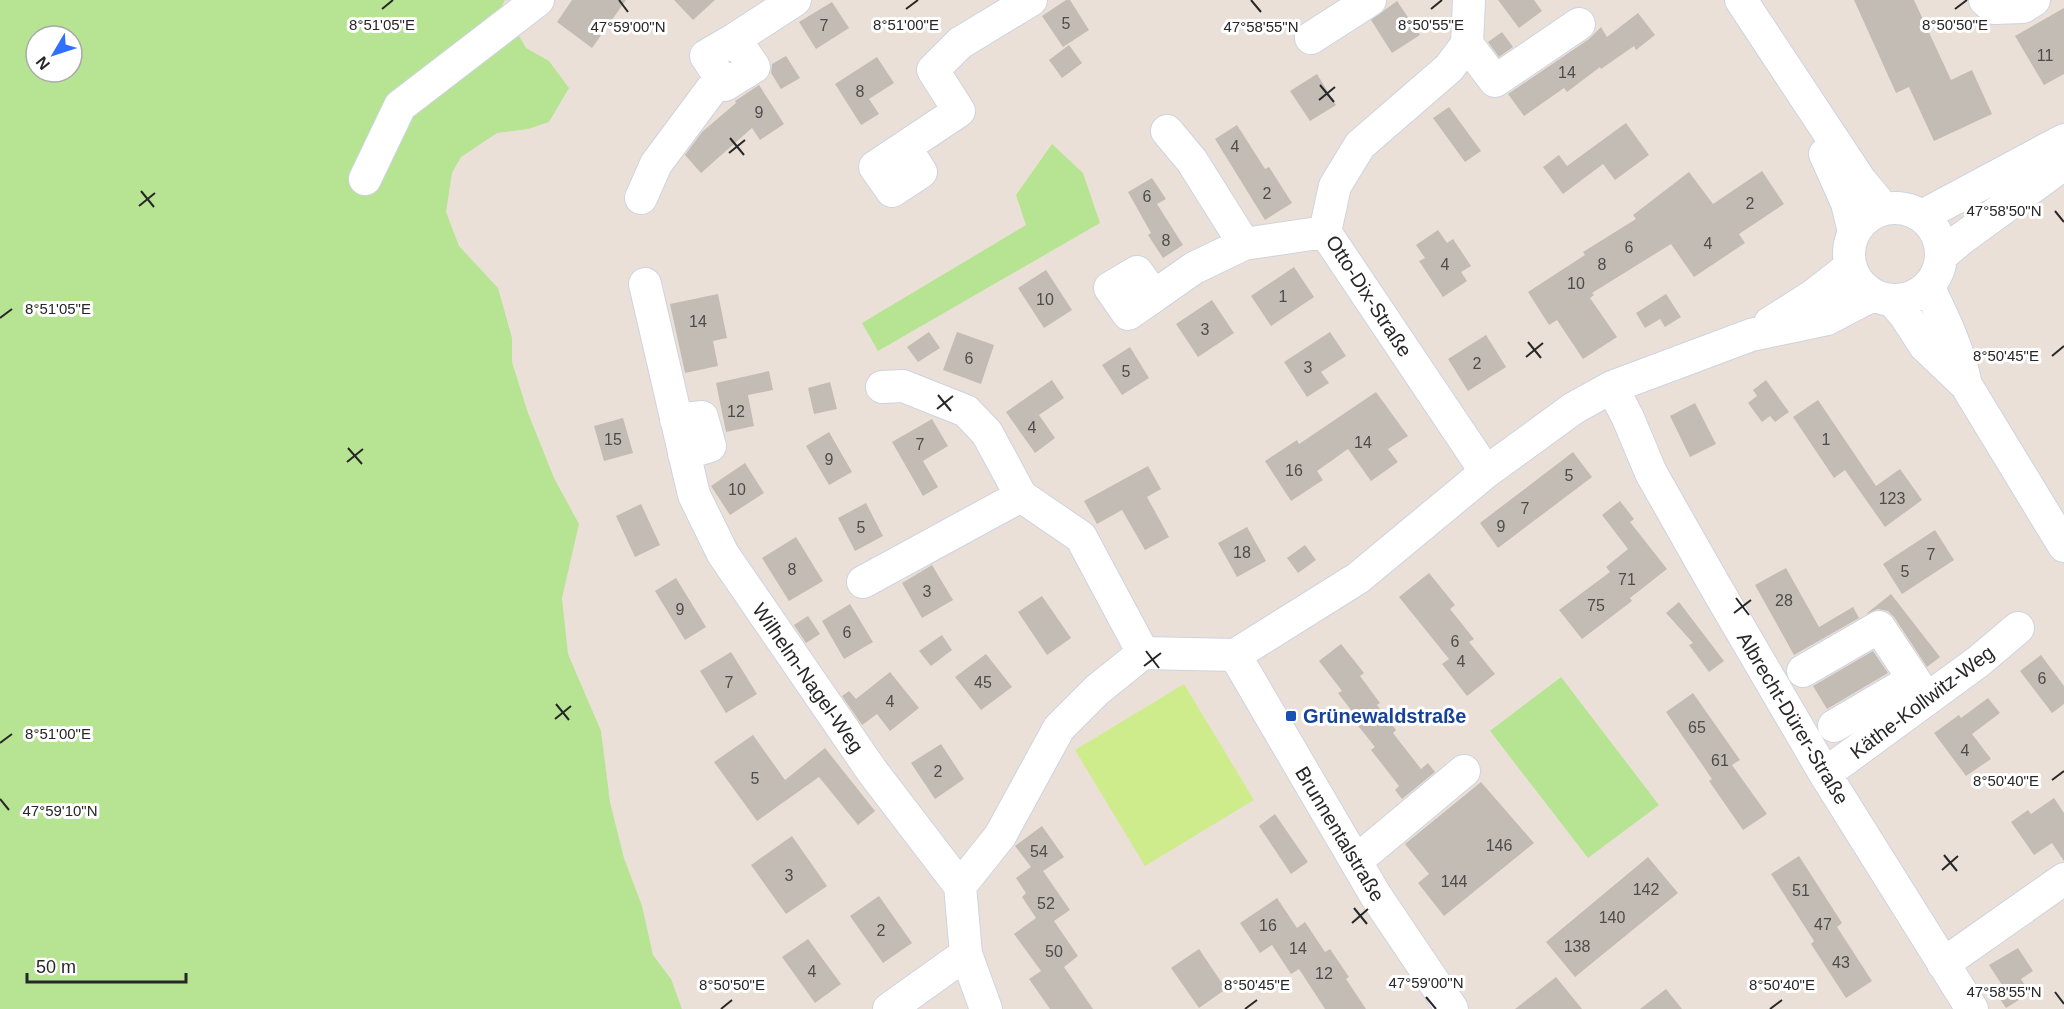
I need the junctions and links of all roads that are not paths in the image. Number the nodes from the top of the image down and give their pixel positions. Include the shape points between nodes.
1 (538, 0) edge
2 (795, 0) edge
3 (1031, 0) edge
4 (1370, 0) edge
5 (1469, 0) edge
6 (1741, 0) edge
7 (1985, 0) edge
8 (2034, 0) edge
9 (1579, 24) dead end
10 (1311, 38) dead end
11 (1467, 44) junction
12 (1795, 82) junction
13 (1167, 131) dead end
14 (2064, 140) edge
15 (905, 147) dead end
16 (2064, 164) edge
17 (365, 179) dead end
18 (641, 198) dead end
19 (1884, 209) junction
20 (1922, 216) junction
21 (1325, 232) junction
22 (1854, 232) junction
23 (1244, 244) junction
24 (1941, 256) junction
25 (1850, 267) junction
26 (645, 284) dead end
27 (1928, 286) junction
28 (1154, 296) dead end
29 (1883, 298) junction
30 (1751, 335) junction
31 (1964, 372) junction
32 (882, 387) dead end
33 (1612, 387) junction
34 (1486, 472) junction
35 (1021, 496) junction
36 (2064, 546) edge
37 (863, 582) dead end
38 (2018, 628) dead end
39 (1143, 653) junction
40 (1235, 655) junction
41 (1803, 671) dead end
42 (1921, 689) junction
43 (1834, 726) dead end
44 (1464, 771) dead end
45 (1825, 774) junction
46 (1356, 861) junction
47 (2064, 879) edge
48 (960, 886) junction
49 (966, 954) junction
50 (1943, 964) junction
51 (889, 1009) edge
52 (986, 1009) edge
53 (1452, 1009) edge
54 (1972, 1009) edge

1 - 17 street via 400,106
2 - 18 street via 735,39 754,68 725,85 720,78 656,164
3 - 15 street via 960,44 933,70 959,111
4 - 10 street
5 - 11 street
6 - 12 street
7 - 8 street via 1994,8 2023,7
9 - 11 street via 1495,81
11 - 21 street, Otto-Dix-Straße via 1449,68 1360,146 1335,186
12 - 19 street via 1860,180
12 - 22 street via 1847,204
13 - 23 street via 1192,161
14 - 20 street
16 - 24 street
19 - 20 street via 1904,208
19 - 22 street via 1866,217
20 - 24 street via 1939,241
21 - 23 street
21 - 34 street, Otto-Dix-Straße
22 - 25 street via 1849,243
23 - 28 street via 1194,268
24 - 27 street via 1937,273
25 - 29 street via 1859,284
25 - 30 street
26 - 48 street, Wilhelm-Nagel-Weg via 694,495 723,554 872,771
27 - 29 street via 1906,299
27 - 31 street via 1949,328
29 - 30 street via 1827,319
29 - 31 street via 1905,315 1925,346
30 - 33 street
31 - 36 street
32 - 35 street via 903,386 966,411 987,433
33 - 34 street via 1574,408
33 - 45 street, Albrecht-Dürer-Straße via 1651,473
34 - 40 street via 1358,578
35 - 37 street
35 - 39 street via 1082,537
38 - 42 street, Käthe-Kollwitz-Weg via 1979,661
39 - 40 street
39 - 48 street via 1097,690 1059,728 1000,836
40 - 46 street, Brunnentalstraße
41 - 42 street via 1878,627
42 - 43 street
42 - 45 street, Käthe-Kollwitz-Weg
44 - 46 street
45 - 50 street, Albrecht-Dürer-Straße
46 - 53 street, Brunnentalstraße
47 - 50 street
48 - 49 street
49 - 51 street
49 - 52 street
50 - 54 street, Albrecht-Dürer-Straße

